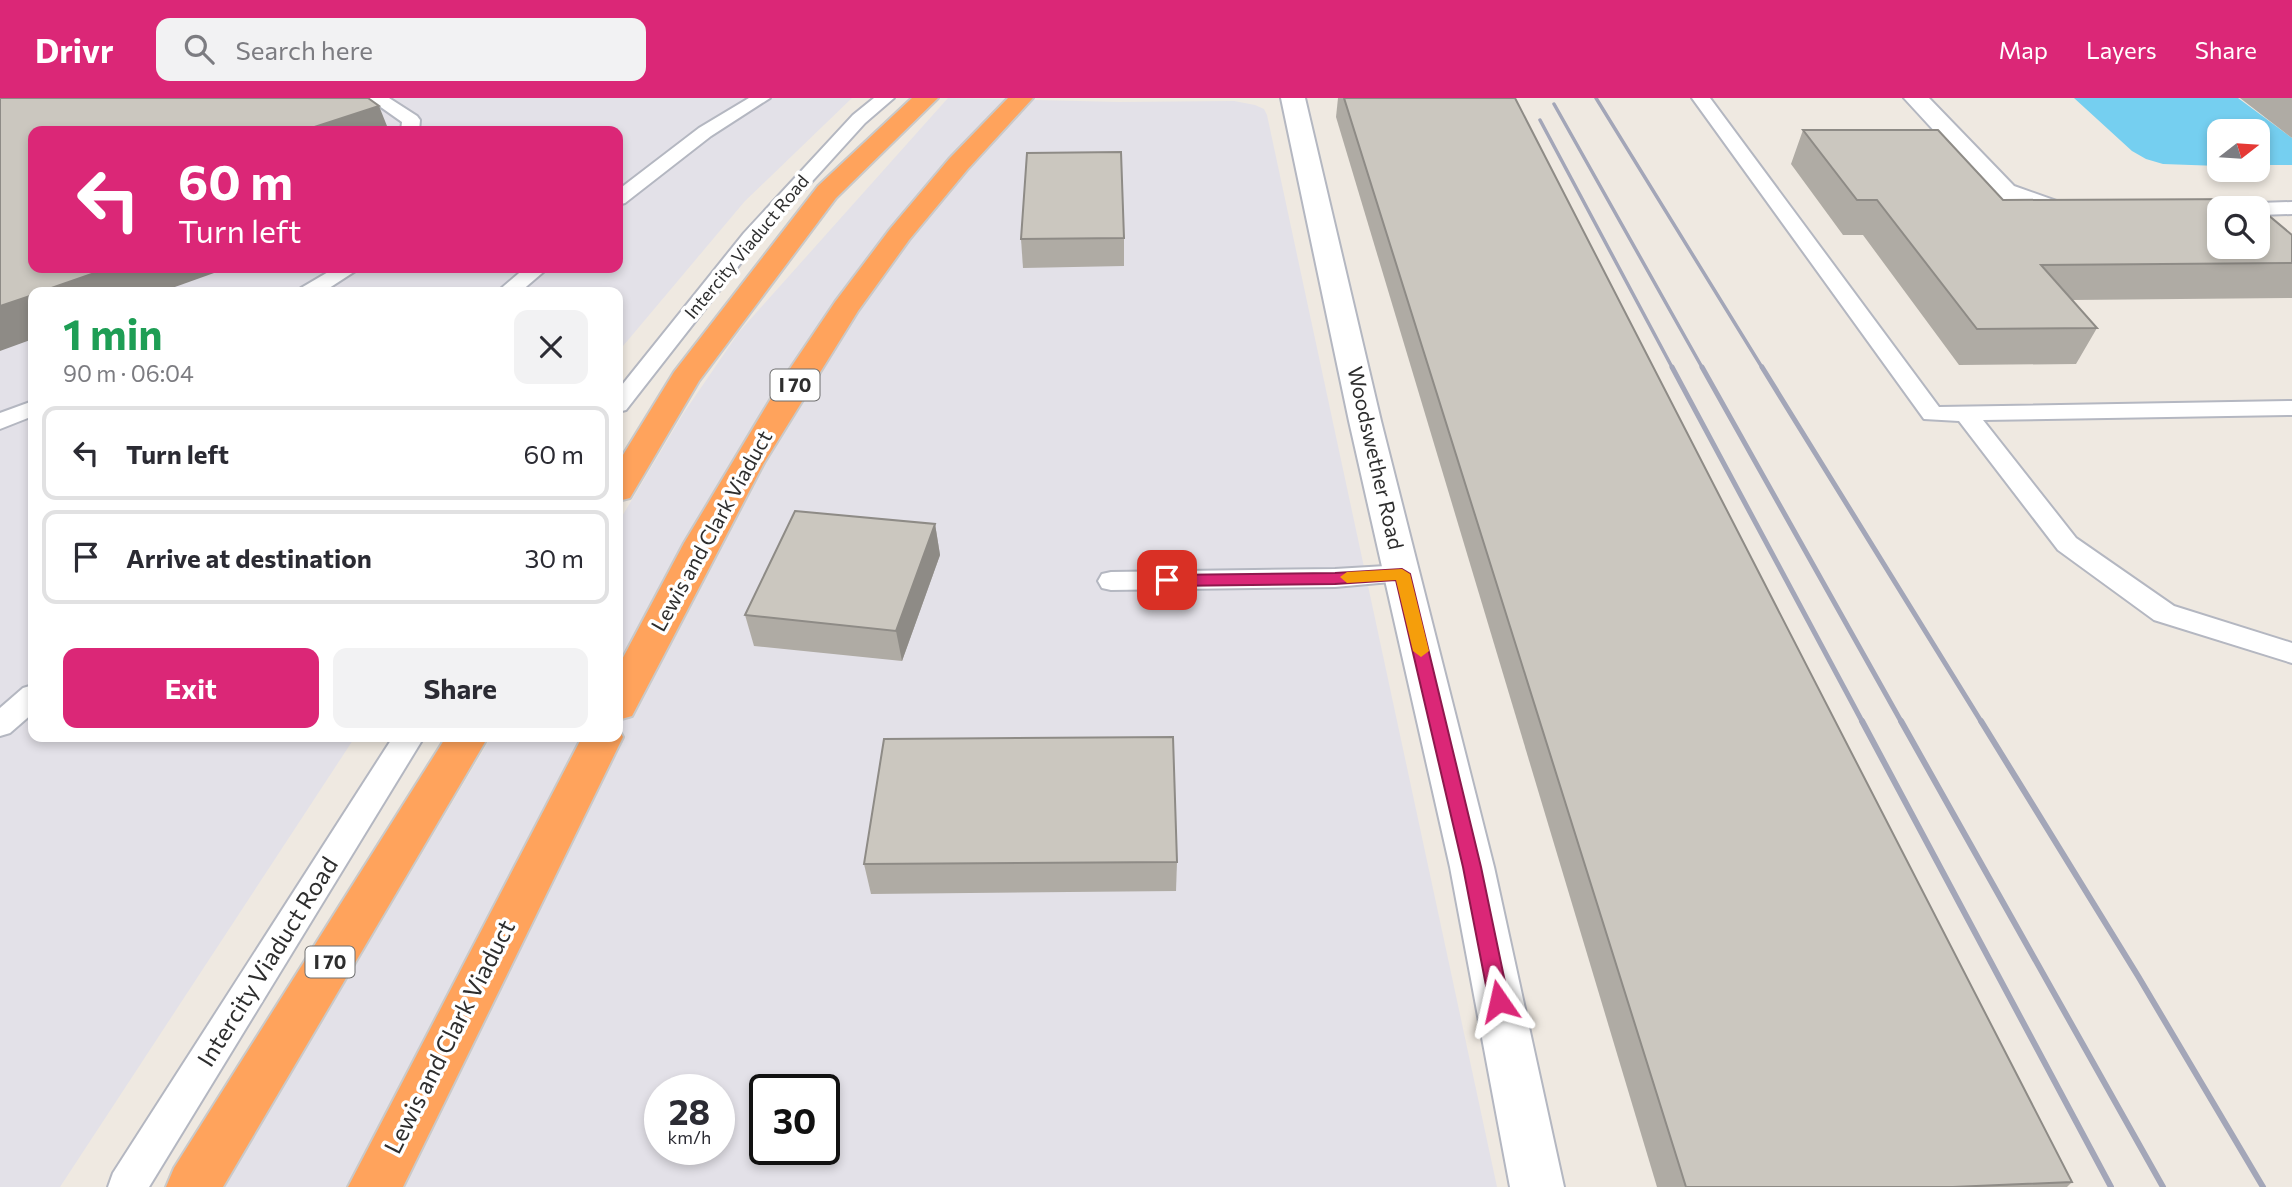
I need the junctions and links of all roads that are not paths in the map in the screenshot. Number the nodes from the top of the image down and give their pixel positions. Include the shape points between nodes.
1 (377, 98) edge
2 (761, 98) edge
3 (885, 98) edge
4 (926, 98) edge
5 (1021, 98) edge
6 (1293, 98) edge
7 (1701, 98) edge
8 (1916, 98) edge
9 (410, 126) edge
10 (623, 195) edge
11 (2292, 208) edge
12 (2270, 209) edge
13 (2077, 215) edge
14 (341, 273) edge
15 (532, 273) edge
16 (316, 287) edge
17 (513, 287) edge
18 (623, 399) edge
19 (2292, 408) edge
20 (28, 410) edge
21 (1966, 414) junction
22 (0, 422) edge
23 (623, 482) edge
24 (1402, 574) junction
25 (1111, 581) dead end
26 (2292, 653) edge
27 (623, 695) edge
28 (28, 700) edge
29 (0, 725) edge
30 (406, 742) edge
31 (464, 742) edge
32 (599, 742) edge
33 (127, 1187) edge
34 (193, 1187) edge
35 (374, 1187) edge
36 (1537, 1187) edge

1 - 9 lane via 411,120
2 - 10 lane via 705,132
3 - 18 lane, Intercity Viaduct Road via 859,119 751,236
4 - 23 highway via 827,192 685,379
5 - 27 highway, Lewis and Clark Viaduct / I 70 via 898,234 808,364 696,550
6 - 24 street, Woodswether Road
7 - 21 lane via 1932,414
8 - 13 street via 2005,192
11 - 12 lane
14 - 16 lane
15 - 17 lane
19 - 21 lane
20 - 22 lane
21 - 26 lane via 2067,544 2164,613
24 - 25 lane
24 - 36 street, Woodswether Road via 1472,867
28 - 29 lane
30 - 33 lane, Intercity Viaduct Road
31 - 34 highway, I 70
32 - 35 highway, Lewis and Clark Viaduct

